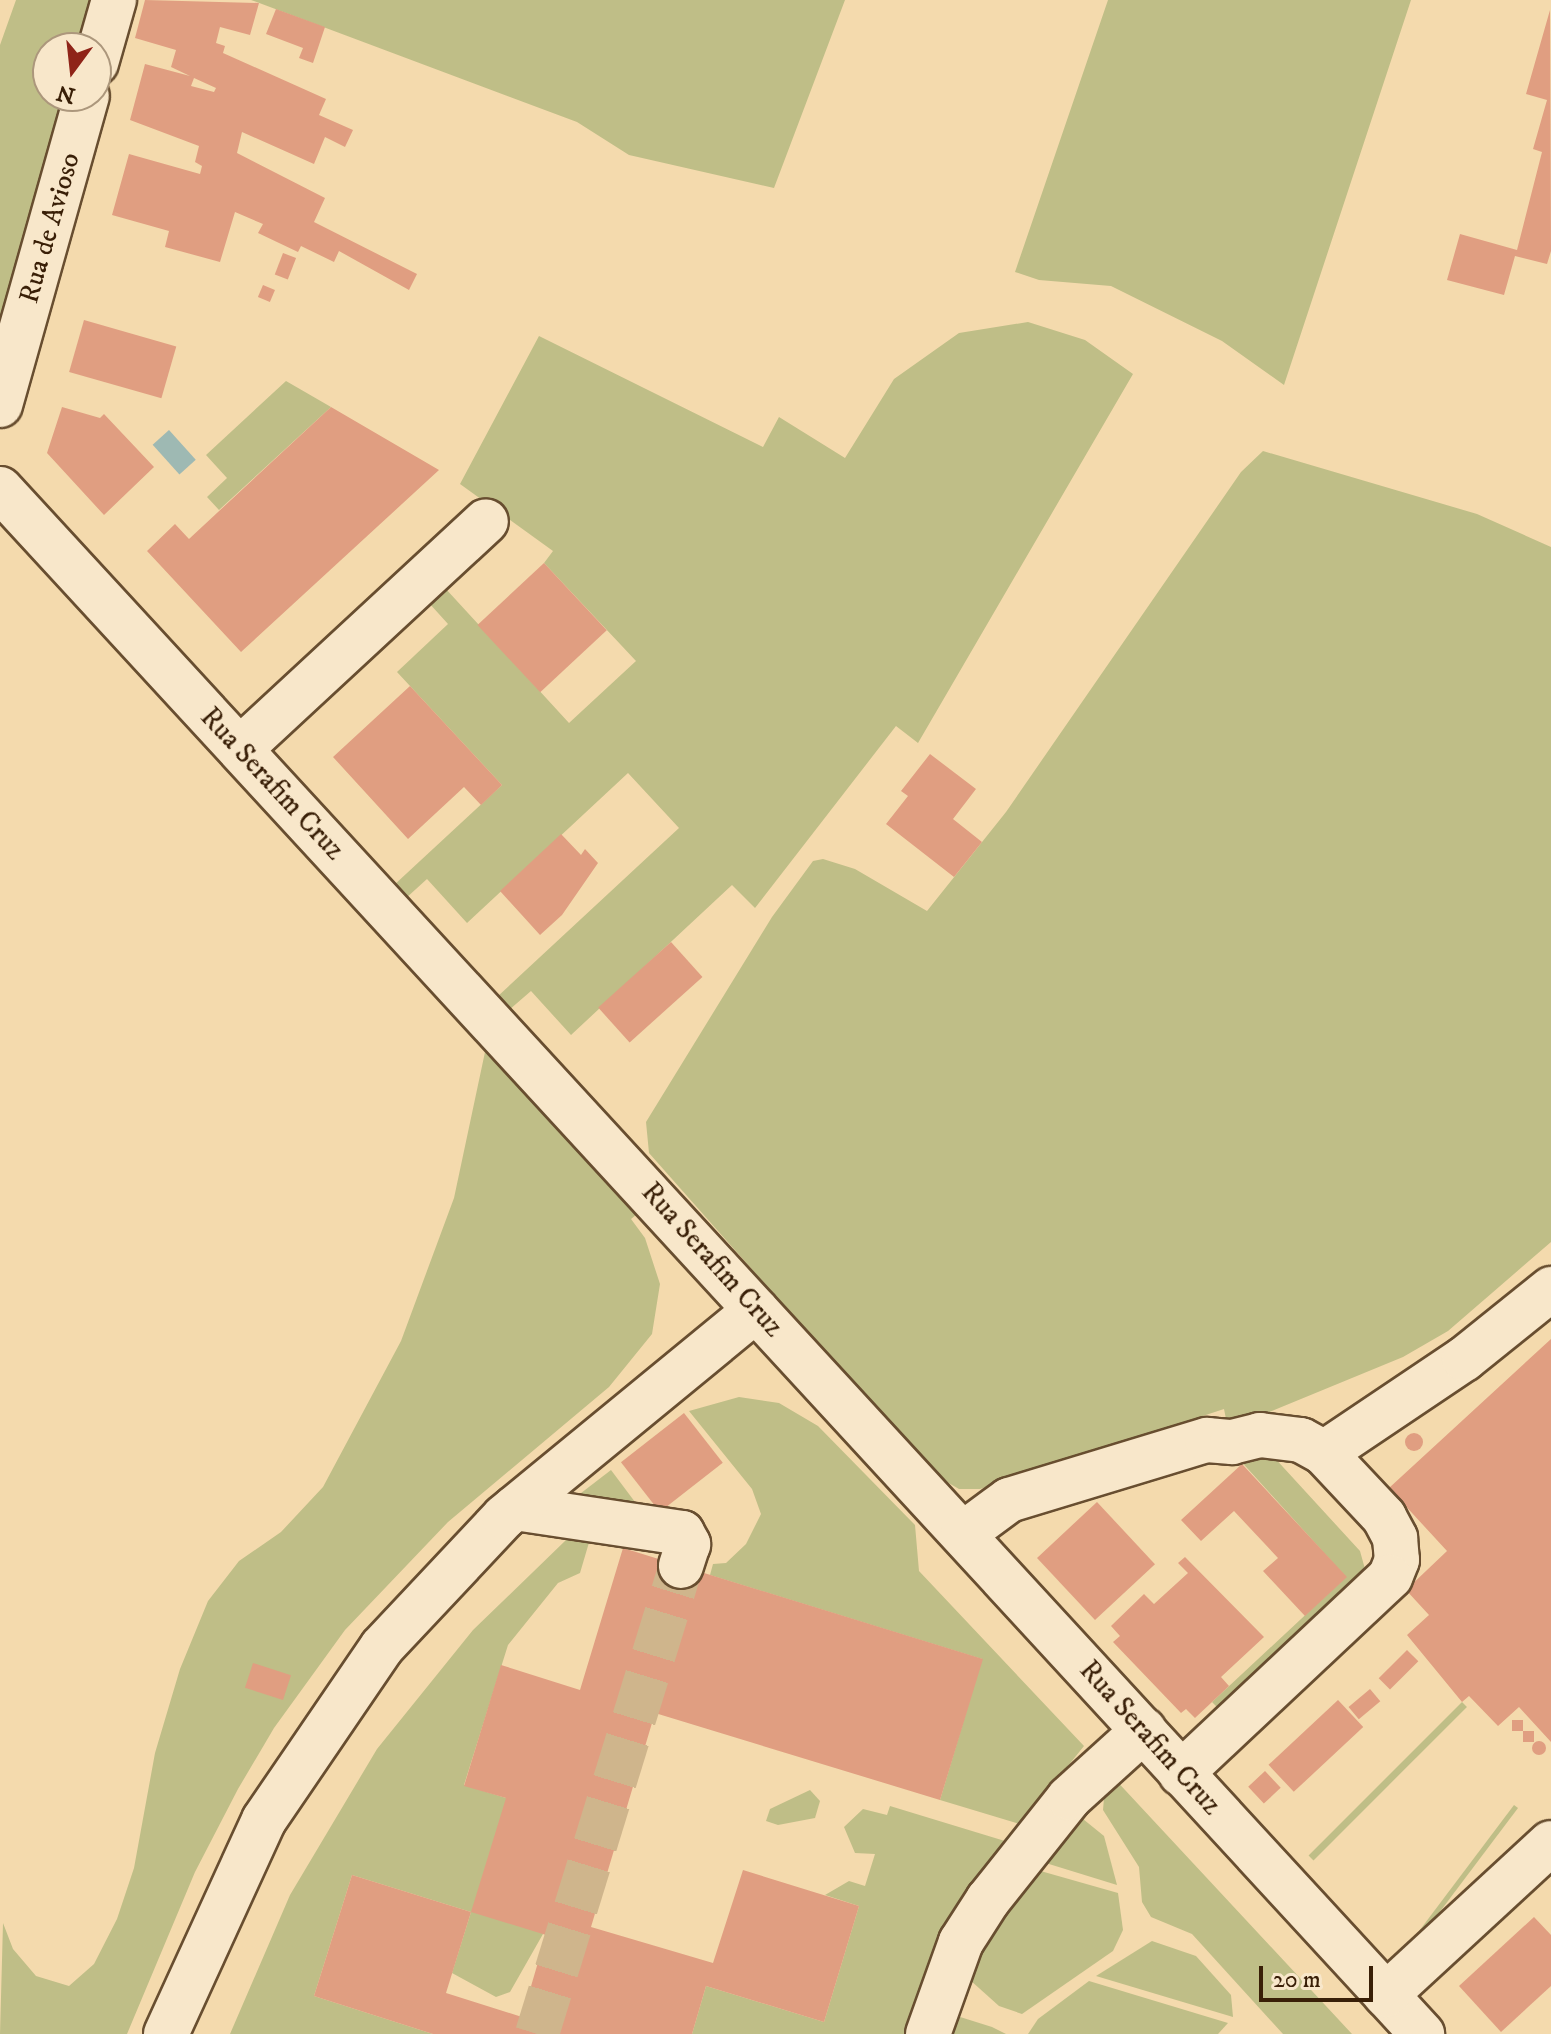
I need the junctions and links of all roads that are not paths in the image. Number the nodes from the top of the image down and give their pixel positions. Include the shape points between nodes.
1 (114, 0) edge
2 (105, 32) edge
3 (82, 112) edge
4 (0, 405) edge
5 (0, 489) edge
6 (486, 521) dead end
7 (240, 749) junction
8 (1551, 1289) edge
9 (756, 1310) junction
10 (1324, 1453) junction
11 (515, 1508) junction
12 (963, 1534) junction
13 (681, 1566) tunnel mouth
14 (1144, 1730) junction
15 (1181, 1773) junction
16 (1551, 1843) edge
17 (1386, 1995) junction
18 (166, 2034) edge
19 (928, 2034) edge
20 (1422, 2034) edge

1 - 2 street
3 - 4 street, Rua de Avioso
5 - 7 street, Rua Serafim Cruz
6 - 7 street
7 - 9 street, Rua Serafim Cruz
8 - 10 street via 1464,1359
9 - 11 street
9 - 12 street, Rua Serafim Cruz
10 - 12 street via 1281,1436 1207,1440 1009,1500
10 - 15 street via 1384,1517 1395,1538 1397,1560 1390,1577
11 - 13 street via 682,1533 688,1544
11 - 18 street via 382,1647 297,1765 235,1874
12 - 14 street, Rua Serafim Cruz
14 - 15 street, Rua Serafim Cruz
14 - 19 street via 1069,1798 988,1900 961,1942
15 - 17 street, Rua Serafim Cruz
16 - 17 street
17 - 20 street, Rua Serafim Cruz

